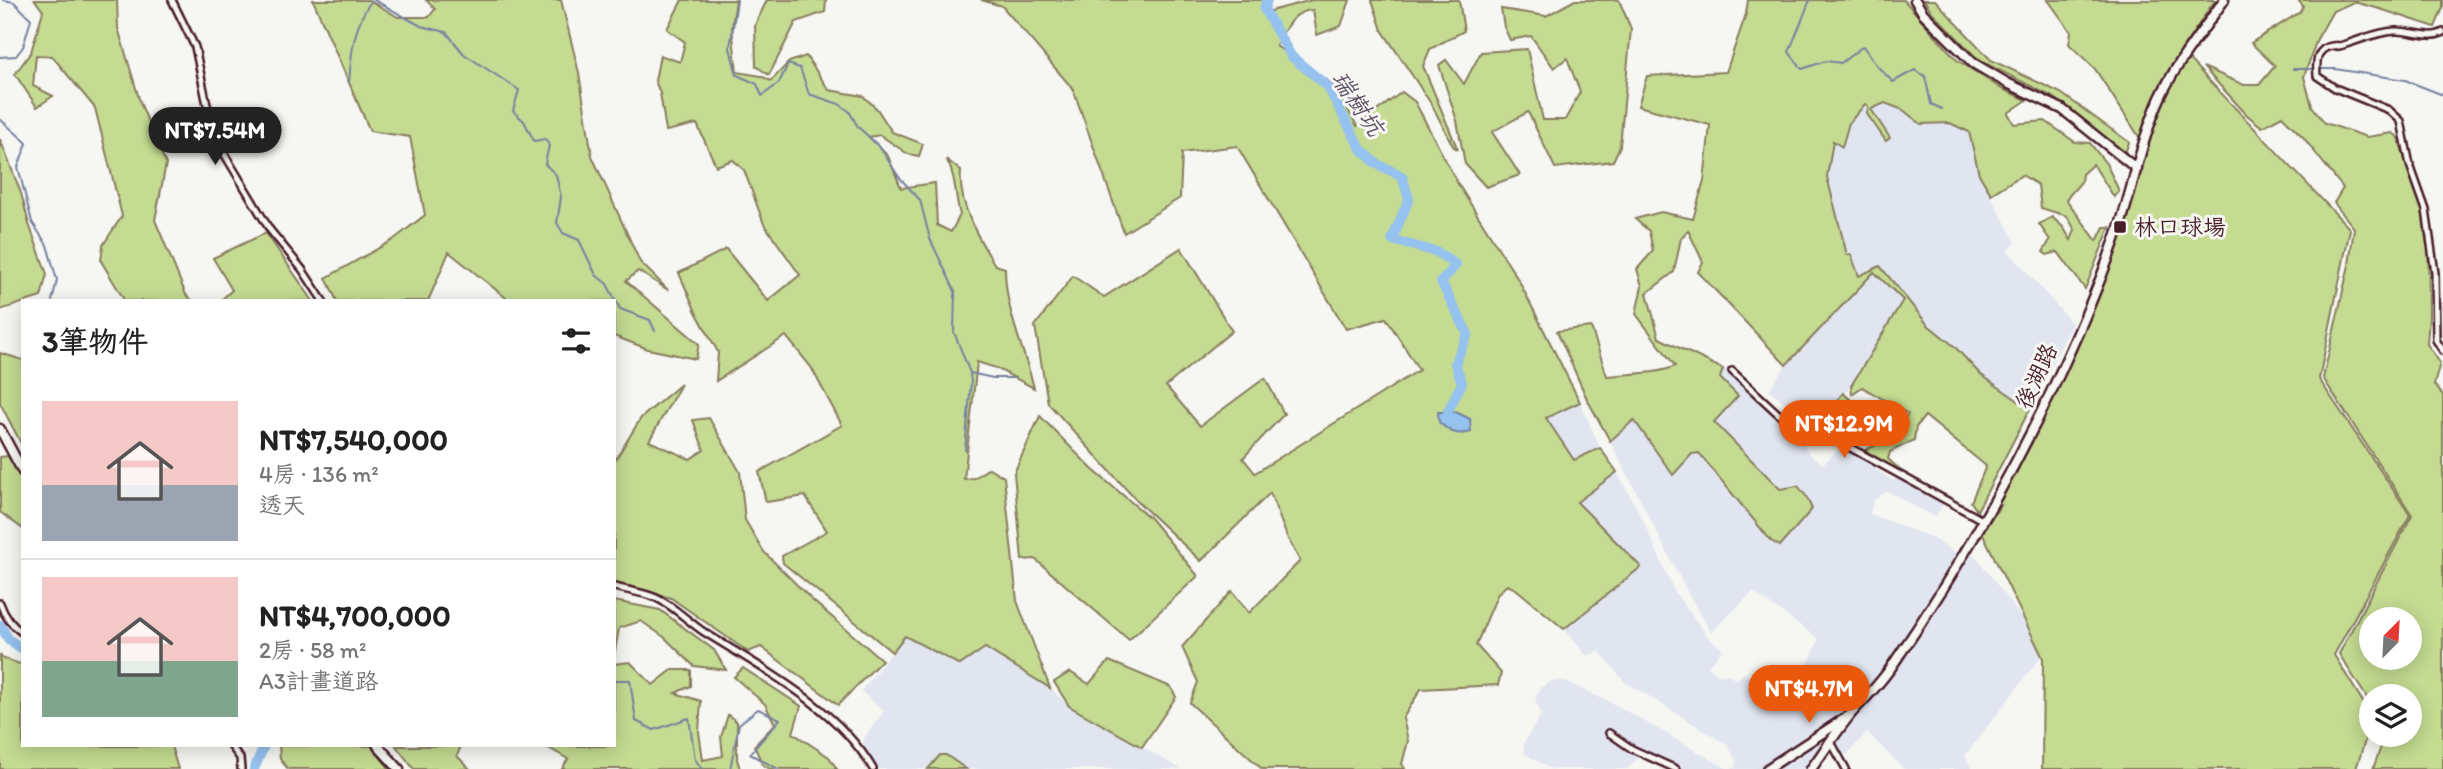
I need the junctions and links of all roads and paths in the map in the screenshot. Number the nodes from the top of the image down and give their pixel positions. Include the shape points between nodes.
1 (172, 0) edge
2 (1915, 0) edge
3 (2224, 0) edge
4 (2443, 32) edge
5 (2137, 169) junction
6 (322, 299) edge
7 (2443, 351) edge
8 (1732, 372) dead end
9 (0, 429) edge
10 (21, 468) edge
11 (1982, 520) junction
12 (616, 587) edge
13 (0, 603) edge
14 (21, 631) edge
15 (1855, 710) junction
16 (1609, 733) dead end
17 (1830, 742) junction
18 (232, 747) edge
19 (379, 747) edge
20 (241, 769) edge
21 (398, 769) edge
22 (873, 769) edge
23 (1676, 769) edge
24 (1767, 769) edge
25 (1811, 769) edge
26 (1846, 769) edge

1 - 6 street via 195,47 219,145 270,230
2 - 5 main road via 1973,63 2062,109
3 - 5 main road, 後湖路 via 2161,95
4 - 7 street via 2434,36 2379,33 2329,46 2316,62 2317,76 2334,88 2389,110 2401,121 2426,210 2435,273 2436,340
5 - 11 main road, 後湖路 via 2113,245 2064,363
8 - 11 street via 1799,433 1829,436
9 - 10 main road
11 - 15 main road, 後湖路 via 1890,669
12 - 22 street via 668,605 818,706
13 - 14 street
15 - 17 main road, 後湖路
15 - 24 main road
16 - 23 street
17 - 25 main road, 後湖路
17 - 26 street
18 - 20 street
19 - 21 main road

